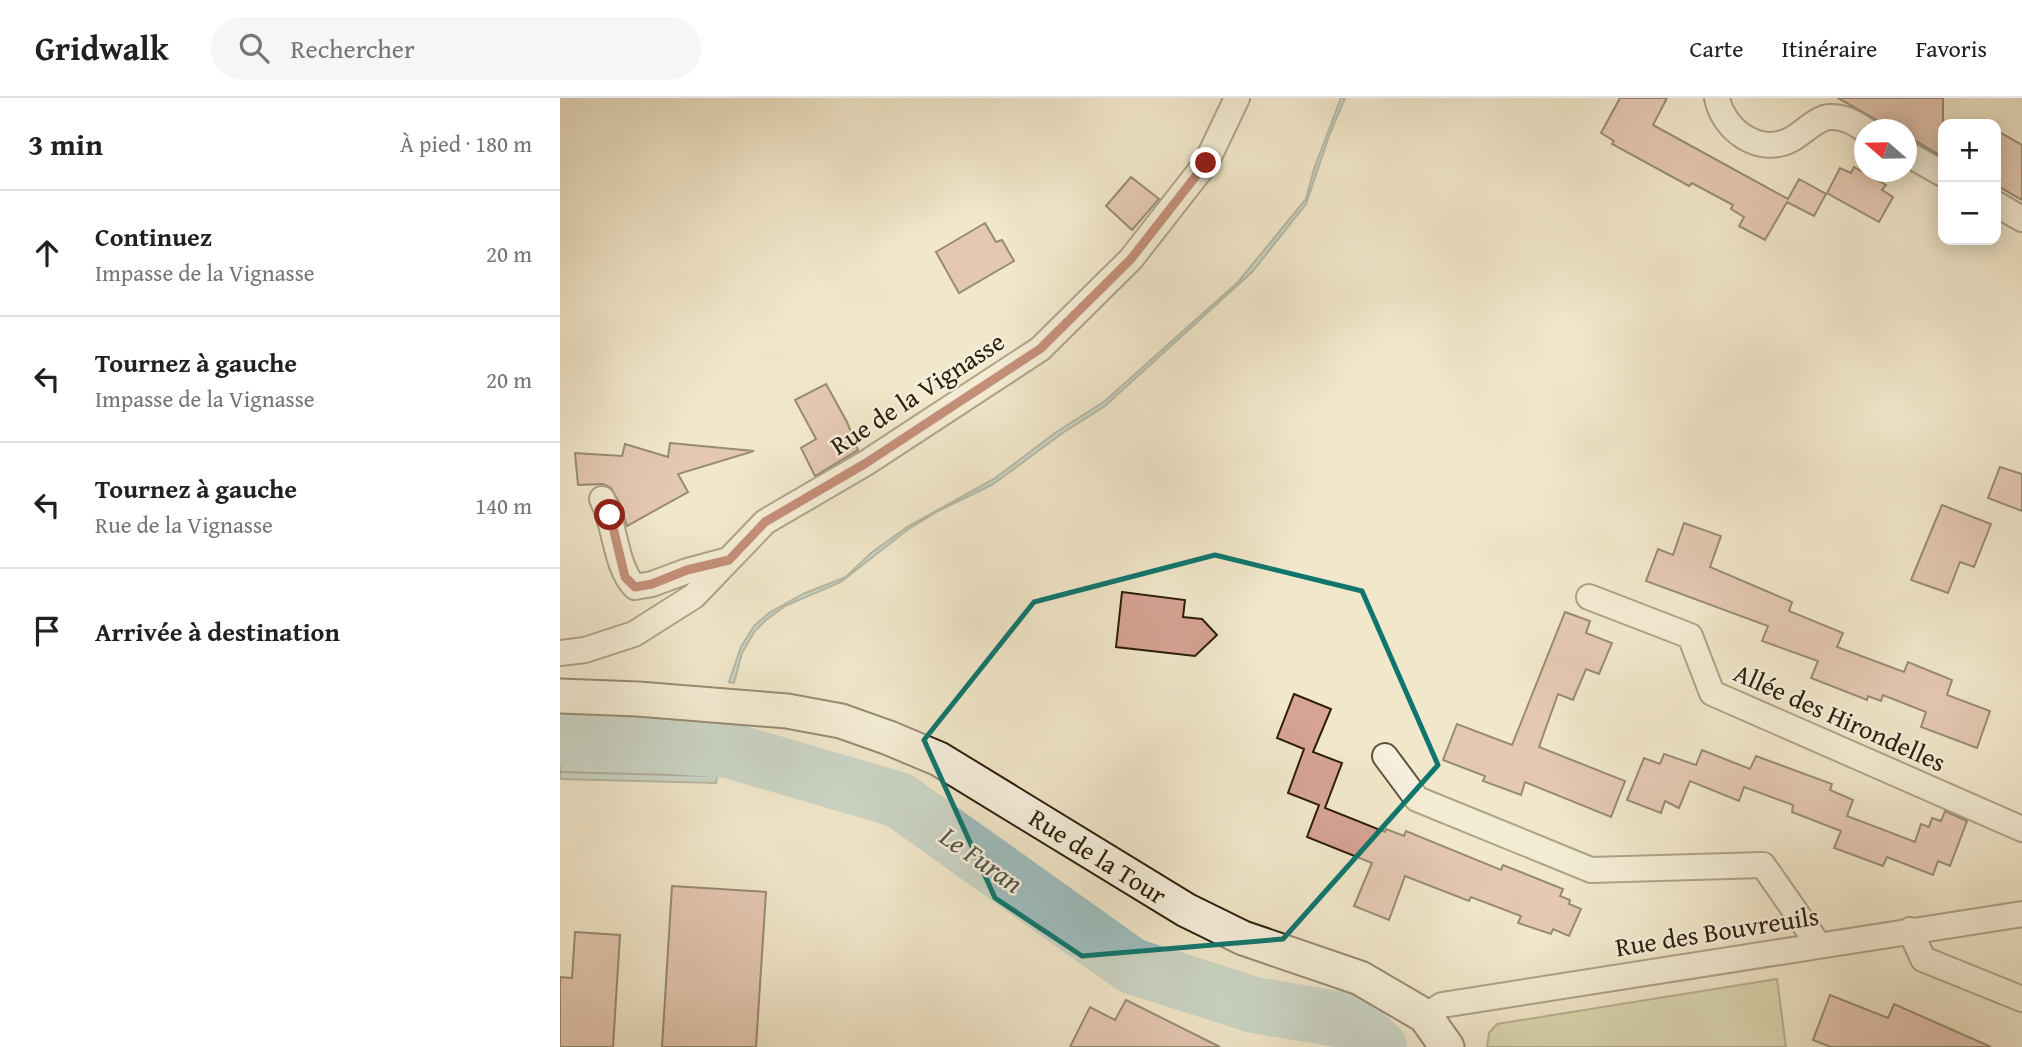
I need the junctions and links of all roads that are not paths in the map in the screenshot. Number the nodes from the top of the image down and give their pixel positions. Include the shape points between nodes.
1 (1237, 98) edge
2 (1717, 98) edge
3 (1826, 107) edge
4 (1854, 123) edge
5 (1917, 159) edge
6 (1938, 171) edge
7 (2001, 207) edge
8 (2022, 219) edge
9 (602, 499) dead end
10 (729, 560) junction
11 (1589, 597) dead end
12 (560, 653) edge
13 (560, 696) edge
14 (1385, 756) dead end
15 (2022, 829) edge
16 (2022, 914) edge
17 (1910, 930) junction
18 (1818, 944) junction
19 (2022, 999) edge
20 (1425, 1016) junction
21 (1447, 1047) edge

1 - 10 street, Rue de la Vignasse via 1206,163 1140,248 1040,349 866,463 765,522
2 - 3 street via 1731,129 1748,140 1769,145 1789,141
3 - 4 street
5 - 6 street
7 - 8 street
9 - 10 street via 625,577 635,587
10 - 12 street, Rue de la Vignasse via 694,596 634,634
11 - 15 street, Allée des Hirondelles via 1690,636 1712,694
13 - 20 street, Rue de la Tour via 787,711 841,720 890,737 939,759 1186,910 1243,938 1360,978
14 - 18 street via 1417,799 1591,870 1763,865
16 - 17 street, Rue des Bouvreuils
17 - 18 street, Rue des Bouvreuils
17 - 19 street via 1923,959
18 - 20 street, Rue des Bouvreuils via 1442,1005
20 - 21 street, Rue de la Tour

